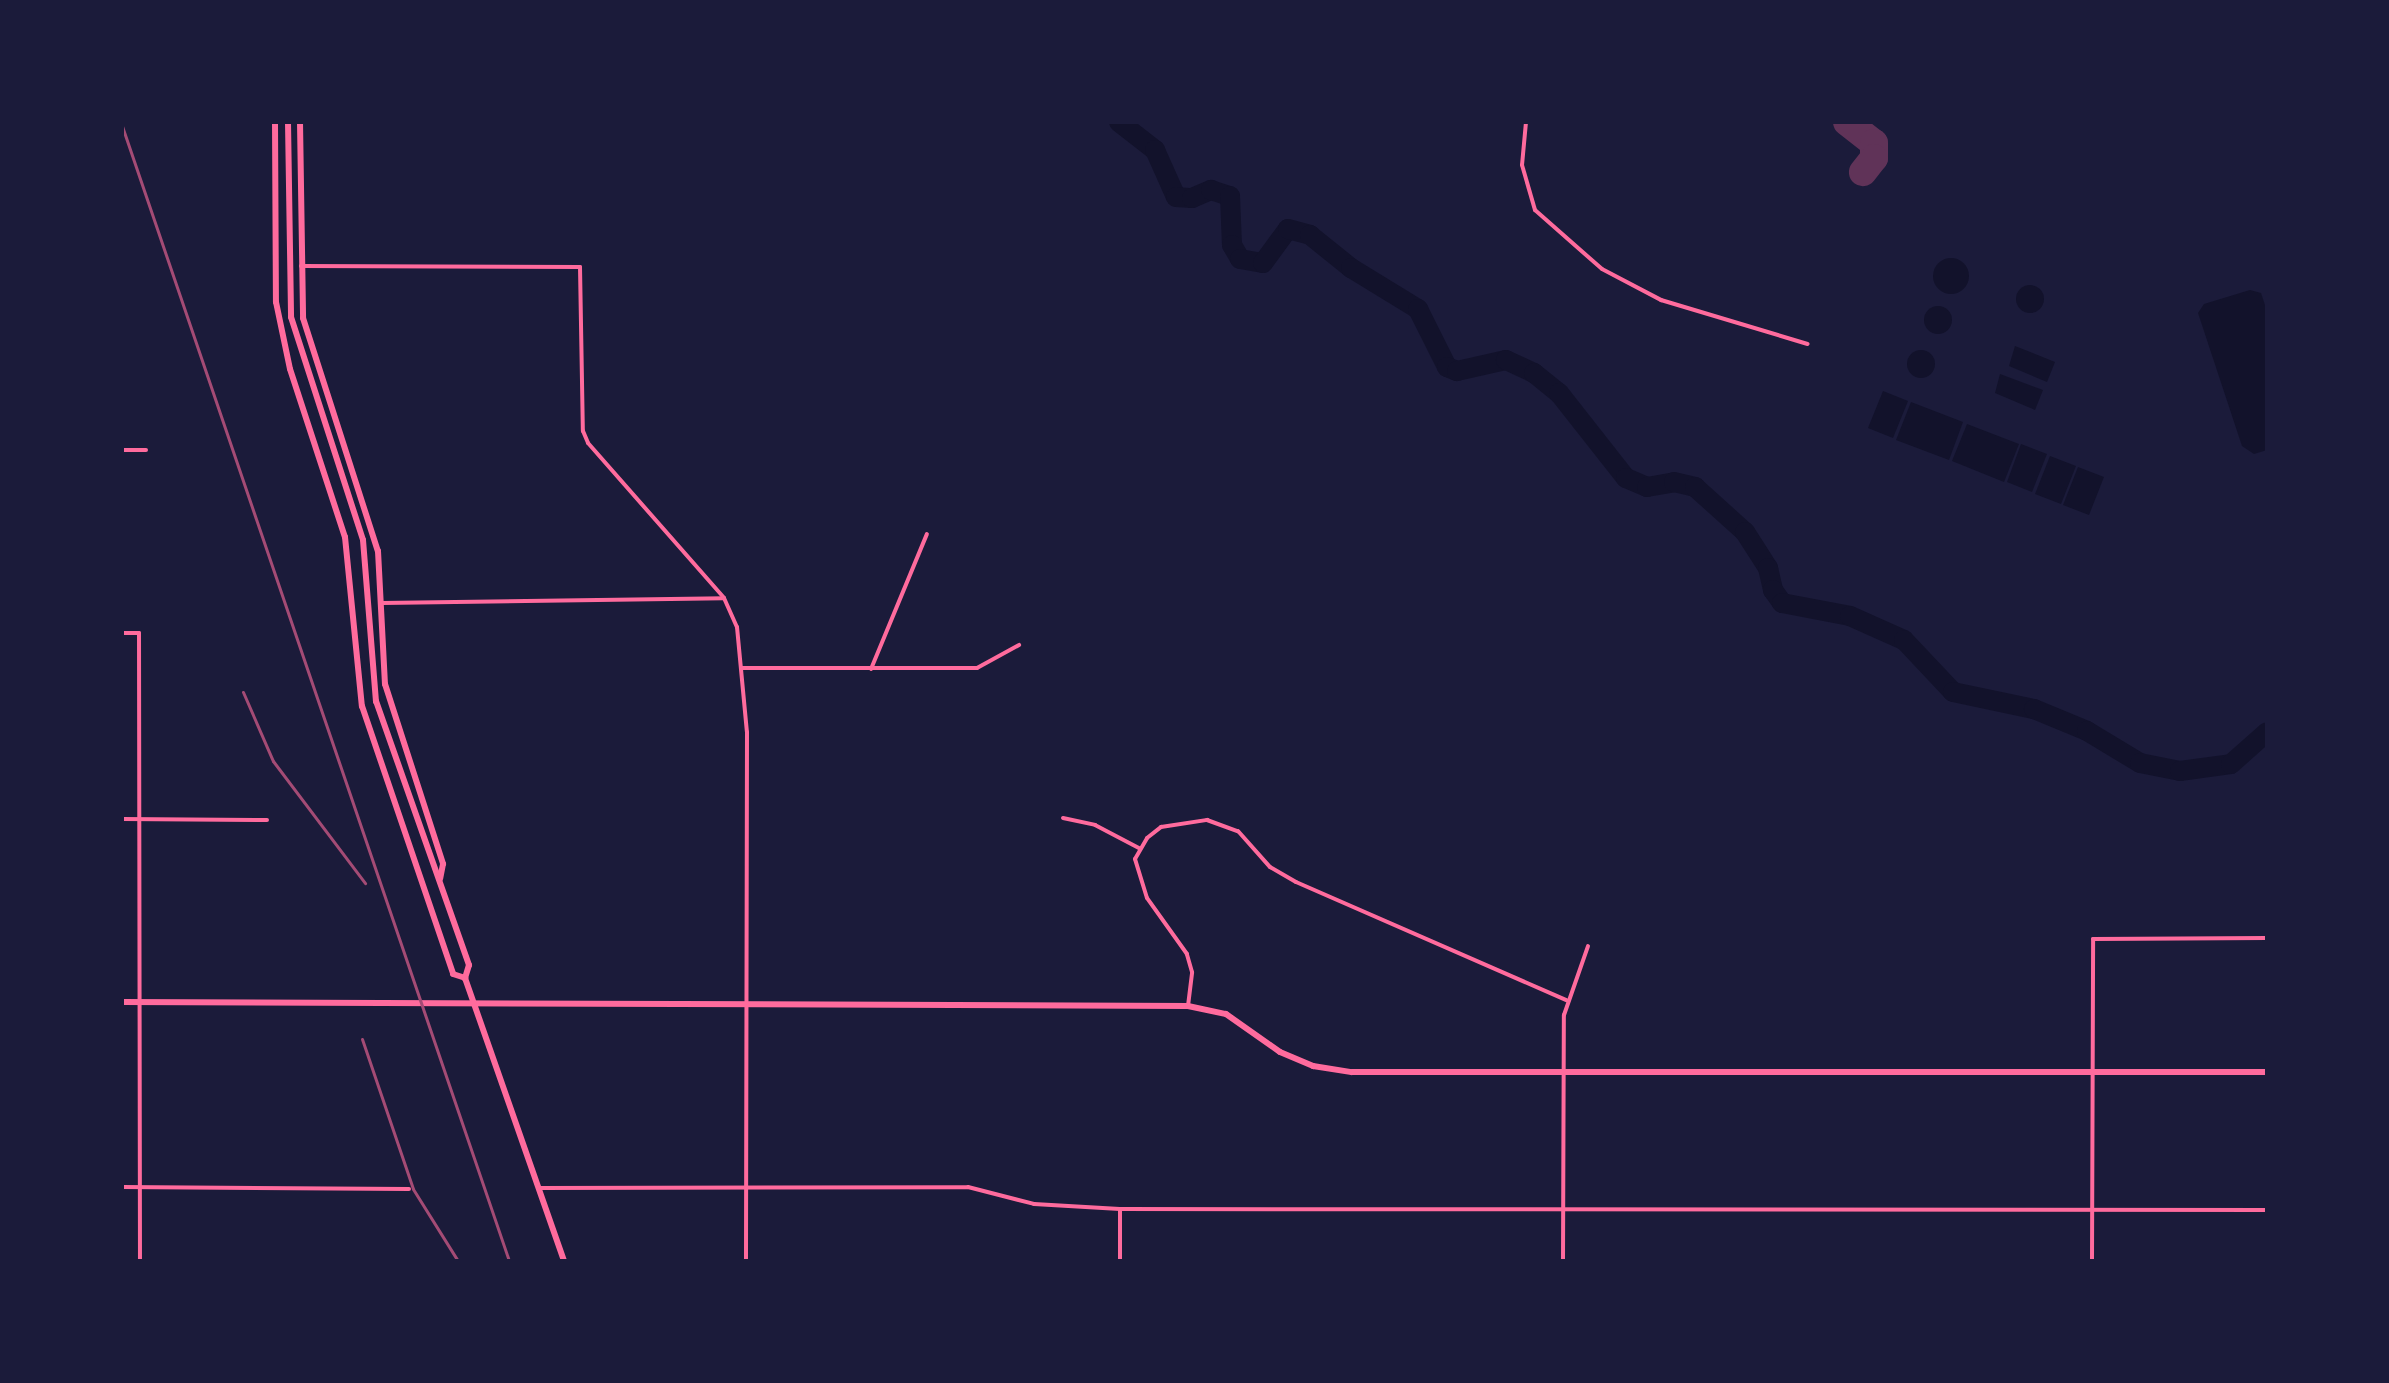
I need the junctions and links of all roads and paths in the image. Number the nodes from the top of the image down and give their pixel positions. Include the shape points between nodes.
1 (275, 122) edge
2 (288, 122) edge
3 (300, 122) edge
4 (1526, 122) edge
5 (299, 266) junction
6 (1808, 344) dead end
7 (122, 450) edge
8 (146, 450) dead end
9 (927, 534) dead end
10 (724, 598) junction
11 (380, 603) junction
12 (122, 633) edge
13 (1019, 645) dead end
14 (741, 668) junction
15 (871, 669) junction
16 (1063, 818) dead end
17 (122, 819) edge
18 (140, 819) junction
19 (267, 820) dead end
20 (1139, 848) junction
21 (440, 882) junction
22 (2267, 938) edge
23 (1588, 946) dead end
24 (465, 978) junction
25 (1566, 1000) junction
26 (122, 1002) edge
27 (140, 1002) junction
28 (475, 1002) junction
29 (746, 1004) junction
30 (1188, 1006) junction
31 (1563, 1072) junction
32 (2267, 1072) edge
33 (2092, 1073) junction
34 (122, 1187) edge
35 (139, 1187) junction
36 (747, 1187) junction
37 (539, 1188) junction
38 (409, 1189) dead end
39 (1120, 1209) junction
40 (1563, 1209) junction
41 (2091, 1210) junction
42 (2267, 1210) edge
43 (140, 1261) edge
44 (564, 1261) edge
45 (746, 1261) edge
46 (1120, 1261) edge
47 (1563, 1261) edge
48 (2092, 1261) edge

1 - 24 main road via 276,302 290,369 345,537 362,706 453,974
2 - 21 main road via 291,317 363,540 376,701
3 - 5 main road
4 - 6 street via 1522,165 1535,210 1602,269 1661,300
5 - 10 street via 580,267 583,431 588,443
5 - 11 main road via 311,350 378,551
7 - 8 street
9 - 15 street
10 - 11 street
10 - 14 street via 737,627
11 - 21 main road via 385,684 443,864
12 - 18 street via 139,633
13 - 15 street via 977,668
14 - 15 street
14 - 29 street via 747,732
16 - 20 street via 1095,825
17 - 18 street
18 - 19 street
18 - 27 street
20 - 25 street via 1161,827 1180,821 1224,822 1270,867 1296,882
20 - 30 street via 1137,878 1187,954 1192,972
21 - 24 main road via 469,965
22 - 33 street via 2093,939
23 - 25 street
24 - 28 main road
25 - 31 street
26 - 27 main road
27 - 28 main road
27 - 35 street
28 - 29 main road
28 - 37 main road
29 - 30 main road
29 - 36 street
30 - 31 main road via 1226,1014 1280,1052 1313,1066 1352,1072
31 - 33 main road
31 - 40 street
32 - 33 main road
33 - 41 street
34 - 35 street
35 - 38 street
35 - 43 street
36 - 37 street
36 - 39 street via 968,1187 1034,1204
36 - 45 street
37 - 44 main road
39 - 40 street
39 - 46 street
40 - 41 street
40 - 47 street
41 - 42 street
41 - 48 street

